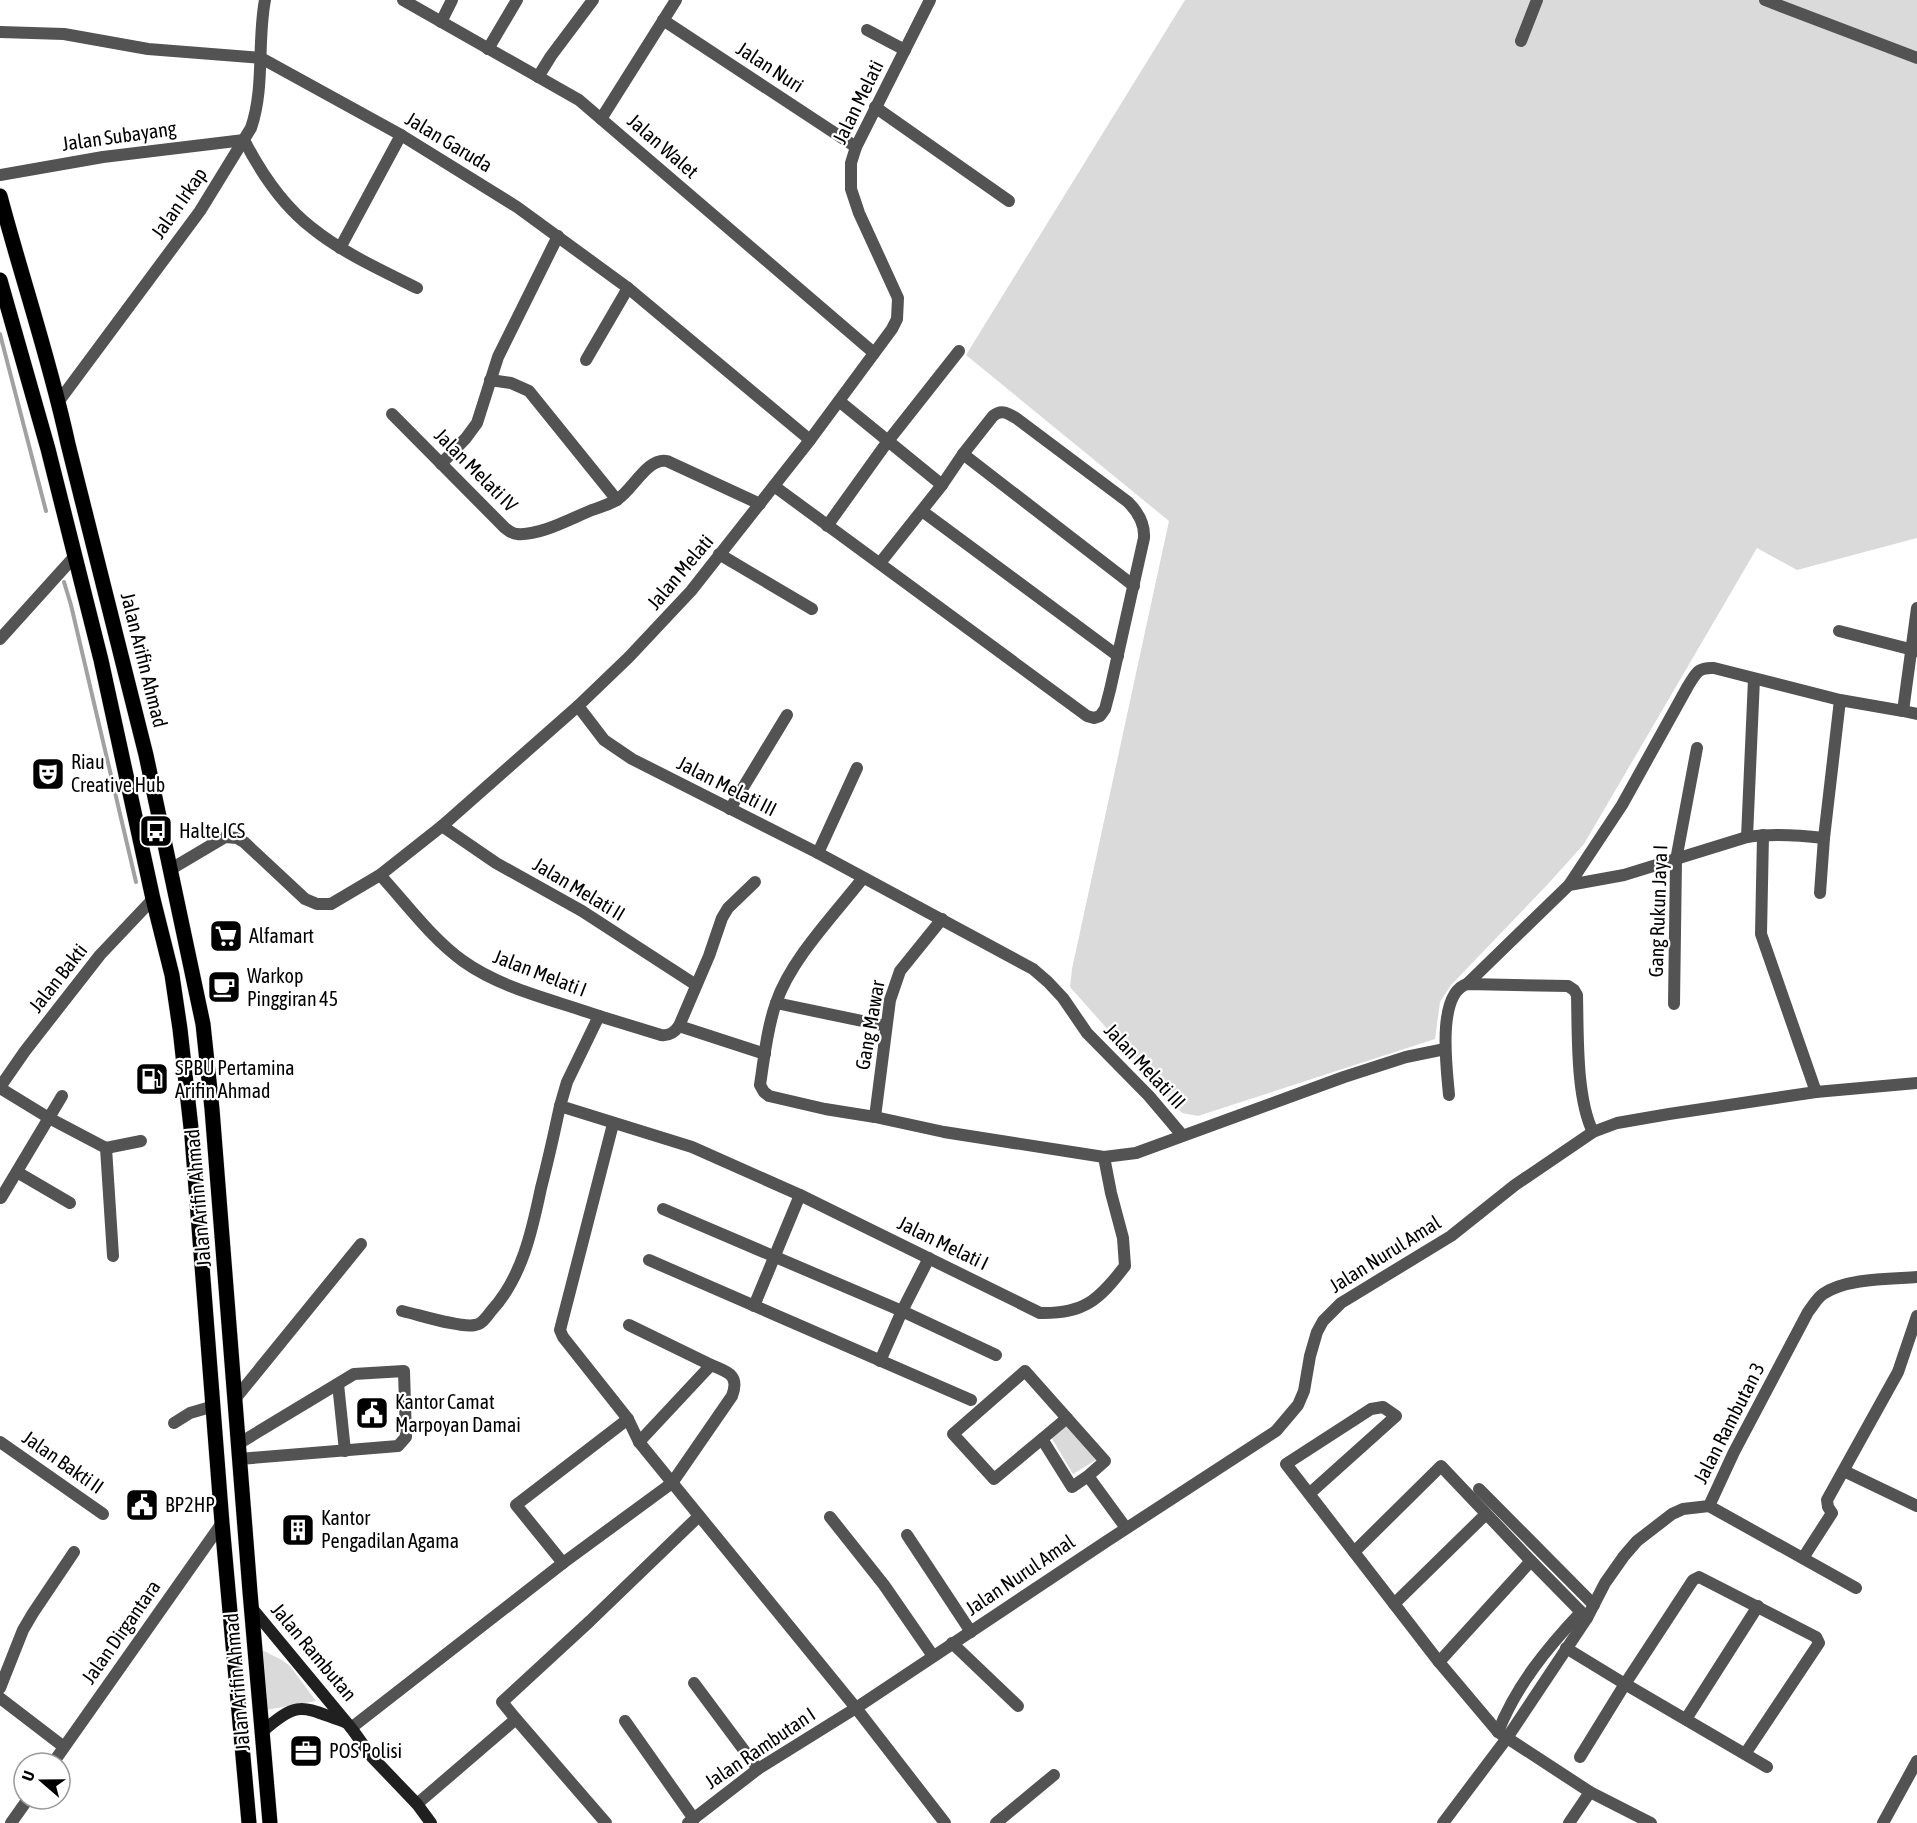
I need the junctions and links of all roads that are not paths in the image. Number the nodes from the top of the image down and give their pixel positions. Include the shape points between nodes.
1 (265, 0) edge
2 (403, 0) edge
3 (452, 0) edge
4 (518, 0) edge
5 (593, 0) edge
6 (676, 0) edge
7 (930, 0) edge
8 (1537, 0) edge
9 (1765, 0) edge
10 (663, 20) junction
11 (441, 22) junction
12 (867, 30) dead end
13 (0, 32) edge
14 (1521, 41) dead end
15 (488, 49) junction
16 (905, 50) junction
17 (261, 57) junction
18 (1917, 58) edge
19 (538, 77) junction
20 (875, 107) junction
21 (601, 119) junction
22 (401, 135) junction
23 (244, 140) junction
24 (856, 147) junction
25 (0, 175) edge
26 (0, 196) edge
27 (1009, 201) dead end
28 (558, 236) junction
29 (340, 248) junction
30 (0, 280) edge
31 (417, 288) dead end
32 (628, 288) junction
33 (959, 351) dead end
34 (874, 353) junction
35 (586, 360) dead end
36 (490, 380) junction
37 (58, 401) junction
38 (839, 401) junction
39 (392, 414) dead end
40 (810, 440) junction
41 (888, 441) junction
42 (68, 444) junction
43 (48, 449) junction
44 (963, 454) junction
45 (441, 464) junction
46 (942, 485) junction
47 (774, 486) junction
48 (618, 500) junction
49 (760, 504) junction
50 (922, 511) junction
51 (827, 526) junction
52 (719, 554) junction
53 (74, 557) junction
54 (880, 563) junction
55 (1134, 586) junction
56 (1917, 608) edge
57 (812, 609) dead end
58 (1839, 631) dead end
59 (0, 639) edge
60 (1915, 651) edge
61 (1118, 656) junction
62 (1754, 679) junction
63 (1840, 700) junction
64 (578, 706) junction
65 (1903, 711) junction
66 (1917, 714) edge
67 (787, 715) dead end
68 (1697, 748) dead end
69 (857, 768) dead end
70 (730, 809) junction
71 (442, 826) junction
72 (1763, 835) junction
73 (1747, 837) junction
74 (1824, 838) junction
75 (818, 853) junction
76 (1676, 860) junction
77 (171, 869) junction
78 (380, 875) junction
79 (863, 878) junction
80 (755, 882) dead end
81 (1569, 885) junction
82 (1820, 893) dead end
83 (153, 899) junction
84 (942, 919) junction
85 (1467, 984) junction
86 (696, 985) junction
87 (776, 1003) junction
88 (1674, 1004) dead end
89 (599, 1016) junction
90 (679, 1026) junction
91 (886, 1026) junction
92 (1445, 1049) junction
93 (765, 1054) junction
94 (1917, 1083) edge
95 (0, 1087) edge
96 (1816, 1092) junction
97 (1449, 1095) dead end
98 (62, 1096) dead end
99 (560, 1106) junction
100 (875, 1117) junction
101 (50, 1118) junction
102 (613, 1124) junction
103 (1593, 1132) junction
104 (1182, 1135) junction
105 (141, 1141) dead end
106 (106, 1148) junction
107 (1104, 1157) junction
108 (17, 1172) junction
109 (800, 1195) junction
110 (1, 1197) edge
111 (70, 1203) dead end
112 (663, 1209) dead end
113 (361, 1244) dead end
114 (112, 1256) dead end
115 (774, 1257) junction
116 (929, 1258) junction
117 (648, 1260) dead end
118 (225, 1266) junction
119 (203, 1268) junction
120 (1917, 1277) edge
121 (754, 1306) junction
122 (402, 1311) dead end
123 (902, 1311) junction
124 (1917, 1316) edge
125 (629, 1325) dead end
126 (996, 1355) dead end
127 (880, 1361) junction
128 (711, 1365) junction
129 (338, 1384) junction
130 (235, 1399) junction
131 (971, 1400) dead end
132 (213, 1406) junction
133 (1067, 1418) junction
134 (628, 1419) junction
135 (174, 1423) dead end
136 (1042, 1439) junction
137 (0, 1442) edge
138 (639, 1442) junction
139 (345, 1451) junction
140 (239, 1452) junction
141 (1844, 1471) junction
142 (1088, 1476) junction
143 (672, 1483) junction
144 (1479, 1489) dead end
145 (1309, 1494) junction
146 (1709, 1506) junction
147 (1917, 1506) edge
148 (103, 1514) dead end
149 (1486, 1514) junction
150 (699, 1516) junction
151 (830, 1516) dead end
152 (222, 1523) junction
153 (1126, 1528) junction
154 (907, 1535) dead end
155 (74, 1552) dead end
156 (1354, 1552) junction
157 (1803, 1558) junction
158 (1531, 1562) junction
159 (563, 1563) junction
160 (1856, 1588) dead end
161 (1394, 1604) junction
162 (1594, 1605) junction
163 (1758, 1606) junction
164 (251, 1607) junction
165 (1584, 1615) junction
166 (970, 1632) junction
167 (952, 1643) junction
168 (1566, 1648) junction
169 (933, 1656) junction
170 (1439, 1662) junction
171 (694, 1683) dead end
172 (1625, 1684) junction
173 (0, 1688) edge
174 (0, 1698) edge
175 (1018, 1706) dead end
176 (856, 1708) junction
177 (516, 1719) junction
178 (1686, 1719) junction
179 (624, 1721) dead end
180 (348, 1725) junction
181 (262, 1732) junction
182 (1502, 1735) junction
183 (64, 1747) junction
184 (61, 1751) edge
185 (1745, 1754) junction
186 (1580, 1757) dead end
187 (1917, 1761) edge
188 (1767, 1767) dead end
189 (758, 1769) junction
190 (1054, 1775) dead end
191 (1590, 1792) junction
192 (417, 1804) junction
193 (691, 1821) edge
194 (1888, 1821) edge
195 (249, 1823) edge
196 (270, 1823) edge
197 (431, 1823) edge
198 (606, 1823) edge
199 (945, 1823) edge
200 (996, 1823) edge
201 (1443, 1823) edge
202 (1569, 1823) edge
203 (1651, 1823) edge

1 - 17 street, Jalan Irkap
2 - 11 street, Jalan Walet
3 - 11 street
4 - 15 street
5 - 19 street
6 - 10 street
7 - 16 street, Jalan Melati
8 - 14 street
9 - 18 street
10 - 21 street
10 - 24 street, Jalan Nuri
11 - 15 street, Jalan Walet
12 - 16 street
13 - 17 street, Jalan Garuda via 64,34 148,49
15 - 19 street, Jalan Walet
16 - 20 street, Jalan Melati
17 - 22 street, Jalan Garuda
17 - 23 street, Jalan Irkap via 254,120
19 - 21 street, Jalan Walet
20 - 24 street, Jalan Melati
20 - 27 street
21 - 34 street, Jalan Walet
22 - 28 street, Jalan Garuda
22 - 29 street
23 - 25 street, Jalan Subayang via 103,157
23 - 29 street via 283,200 310,227
23 - 37 street, Jalan Irkap via 200,211
24 - 34 street, Jalan Melati via 850,175 854,199 898,298 897,319
26 - 37 main road, Jalan Arifin Ahmad
28 - 32 street, Jalan Garuda
28 - 36 street
29 - 31 street
30 - 43 main road, Jalan Arifin Ahmad
32 - 35 street
32 - 40 street, Jalan Garuda
33 - 41 street
34 - 38 street, Jalan Melati
36 - 45 street via 477,423
36 - 48 street via 529,391
37 - 42 main road, Jalan Arifin Ahmad
38 - 40 street, Jalan Melati
38 - 41 street
39 - 45 street, Jalan Melati IV
40 - 47 street, Jalan Melati
41 - 46 street
41 - 51 street
42 - 43 main road
42 - 77 main road, Jalan Arifin Ahmad
43 - 53 main road, Jalan Arifin Ahmad
44 - 46 street
44 - 55 street
44 - 55 street via 993,416 1004,412 1128,502 1139,514 1145,531
45 - 48 street, Jalan Melati IV via 515,534 549,528
46 - 50 street
47 - 49 street, Jalan Melati
47 - 51 street
48 - 49 street, Jalan Melati IV via 652,463 663,460
49 - 52 street, Jalan Melati
50 - 54 street
50 - 61 street
51 - 54 street
52 - 57 street
52 - 64 street, Jalan Melati via 657,629
53 - 59 street
53 - 83 main road, Jalan Arifin Ahmad via 101,660
54 - 61 street via 1087,716 1097,718 1103,714
55 - 61 street
56 - 60 street
58 - 60 street
60 - 65 street
62 - 63 street
62 - 73 street
62 - 81 street via 1714,668 1696,673 1622,805
63 - 65 street
63 - 74 street
64 - 70 street, Jalan Melati III via 596,732 614,747
64 - 71 street, Jalan Melati
65 - 66 street
67 - 70 street
68 - 76 street, Gang Rukun Jaya I
69 - 75 street
70 - 75 street, Jalan Melati III
71 - 78 street, Jalan Melati
71 - 86 street, Jalan Melati II
72 - 73 street
72 - 74 street
72 - 96 street via 1761,934
73 - 76 street
74 - 82 street
75 - 79 street, Jalan Melati III
76 - 81 street
76 - 88 street, Gang Rukun Jaya I
77 - 78 street, Jalan Melati via 220,839 232,837 244,842 298,895 312,903 331,904
77 - 118 main road, Jalan Arifin Ahmad via 203,1024
78 - 89 street, Jalan Melati I via 432,932 479,971
79 - 84 street, Jalan Melati III
79 - 87 street via 801,957
80 - 86 street via 722,918
81 - 85 street
83 - 95 street, Jalan Bakti via 100,955
83 - 119 main road, Jalan Arifin Ahmad via 172,975 180,1029
84 - 91 street, Gang Mawar via 900,971
84 - 104 street, Jalan Melati III via 1033,969 1048,982 1087,1033
85 - 92 street via 1459,988 1448,1012
85 - 103 street via 1568,986 1574,990 1586,1118
86 - 90 street
87 - 91 street
87 - 93 street
89 - 90 street via 665,1035
89 - 99 street, Jalan Melati I via 567,1082
90 - 93 street
91 - 100 street, Gang Mawar
92 - 97 street
92 - 104 street, Jalan Melati III via 1344,1077
93 - 100 street via 760,1085 766,1094
94 - 96 street, Jalan Nurul Amal
95 - 101 street
96 - 103 street, Jalan Nurul Amal via 1617,1123
98 - 101 street
99 - 102 street, Jalan Melati I
99 - 122 street via 533,1225 506,1293 480,1323 471,1326
100 - 107 street
101 - 106 street
101 - 108 street
102 - 109 street, Jalan Melati I via 692,1147
102 - 134 street via 560,1330
103 - 153 street, Jalan Nurul Amal via 1515,1185 1451,1236 1341,1303 1317,1332 1304,1391 1276,1431
104 - 107 street via 1136,1153
105 - 106 street
106 - 114 street
107 - 116 street, Jalan Melati I via 1123,1239 1125,1266 1105,1291 1089,1302 1073,1311 1040,1313
108 - 110 street
108 - 111 street
109 - 115 street
109 - 116 street, Jalan Melati I
112 - 115 street
113 - 130 street
115 - 121 street
115 - 123 street
116 - 123 street
117 - 121 street
118 - 119 main road
118 - 130 main road, Jalan Arifin Ahmad
119 - 132 main road, Jalan Arifin Ahmad
120 - 146 street, Jalan Rambutan 3 via 1858,1282 1822,1295 1803,1322
121 - 127 street
123 - 126 street
123 - 127 street
124 - 141 street via 1898,1372
125 - 128 street
127 - 131 street
128 - 138 street
128 - 143 street via 731,1374 734,1390
129 - 139 street
129 - 139 street via 354,1374 404,1371 406,1437 398,1446
129 - 140 street
130 - 140 main road, Jalan Arifin Ahmad
132 - 135 street
132 - 152 main road, Jalan Arifin Ahmad
133 - 136 street
133 - 136 street via 1025,1371 953,1434 994,1479
133 - 142 street via 1105,1461
134 - 138 street
134 - 159 street via 516,1505
136 - 142 street via 1072,1487
137 - 148 street, Jalan Bakti II
138 - 143 street
139 - 140 street
140 - 164 main road, Jalan Arifin Ahmad
141 - 147 street
141 - 157 street via 1827,1500 1832,1513
142 - 153 street
143 - 150 street
143 - 159 street
144 - 162 street
145 - 145 street via 1286,1464 1371,1409 1383,1407 1396,1416
145 - 156 street
146 - 157 street
146 - 162 street, Jalan Rambutan 3 via 1672,1514 1637,1541 1615,1568
149 - 156 street via 1441,1466
149 - 158 street
149 - 161 street
150 - 176 street
150 - 177 street via 502,1702
151 - 169 street
152 - 183 street, Jalan Dirgantara
152 - 195 main road, Jalan Arifin Ahmad
153 - 166 street, Jalan Nurul Amal
154 - 166 street
155 - 173 street via 33,1613
156 - 161 street
157 - 160 street
158 - 165 street
158 - 170 street
159 - 180 street
161 - 170 street
162 - 165 street, Jalan Rambutan 3
163 - 172 street via 1699,1577
163 - 178 street
163 - 185 street via 1816,1637 1819,1643
164 - 180 main road, Jalan Rambutan
164 - 181 main road, Jalan Arifin Ahmad
165 - 168 street, Jalan Rambutan 3
165 - 182 street via 1560,1634 1530,1672 1506,1712
166 - 167 street, Jalan Nurul Amal
167 - 169 street, Jalan Nurul Amal
167 - 175 street
168 - 172 street
168 - 182 street, Jalan Rambutan 3
169 - 176 street, Jalan Nurul Amal
170 - 182 street
171 - 189 street
172 - 178 street
172 - 186 street
174 - 183 street
176 - 189 street, Jalan Rambutan I
176 - 199 street
177 - 192 street
177 - 198 street
178 - 185 street
179 - 193 street
180 - 181 main road, Jalan Rambutan via 308,1709 296,1709 280,1716
180 - 192 main road, Jalan Rambutan
181 - 196 main road, Jalan Arifin Ahmad
182 - 191 street
182 - 201 street, Jalan Rambutan 3
183 - 184 street, Jalan Dirgantara
185 - 188 street
187 - 194 street
189 - 193 street, Jalan Rambutan I
190 - 200 street
191 - 202 street
191 - 203 street
192 - 197 main road, Jalan Rambutan

